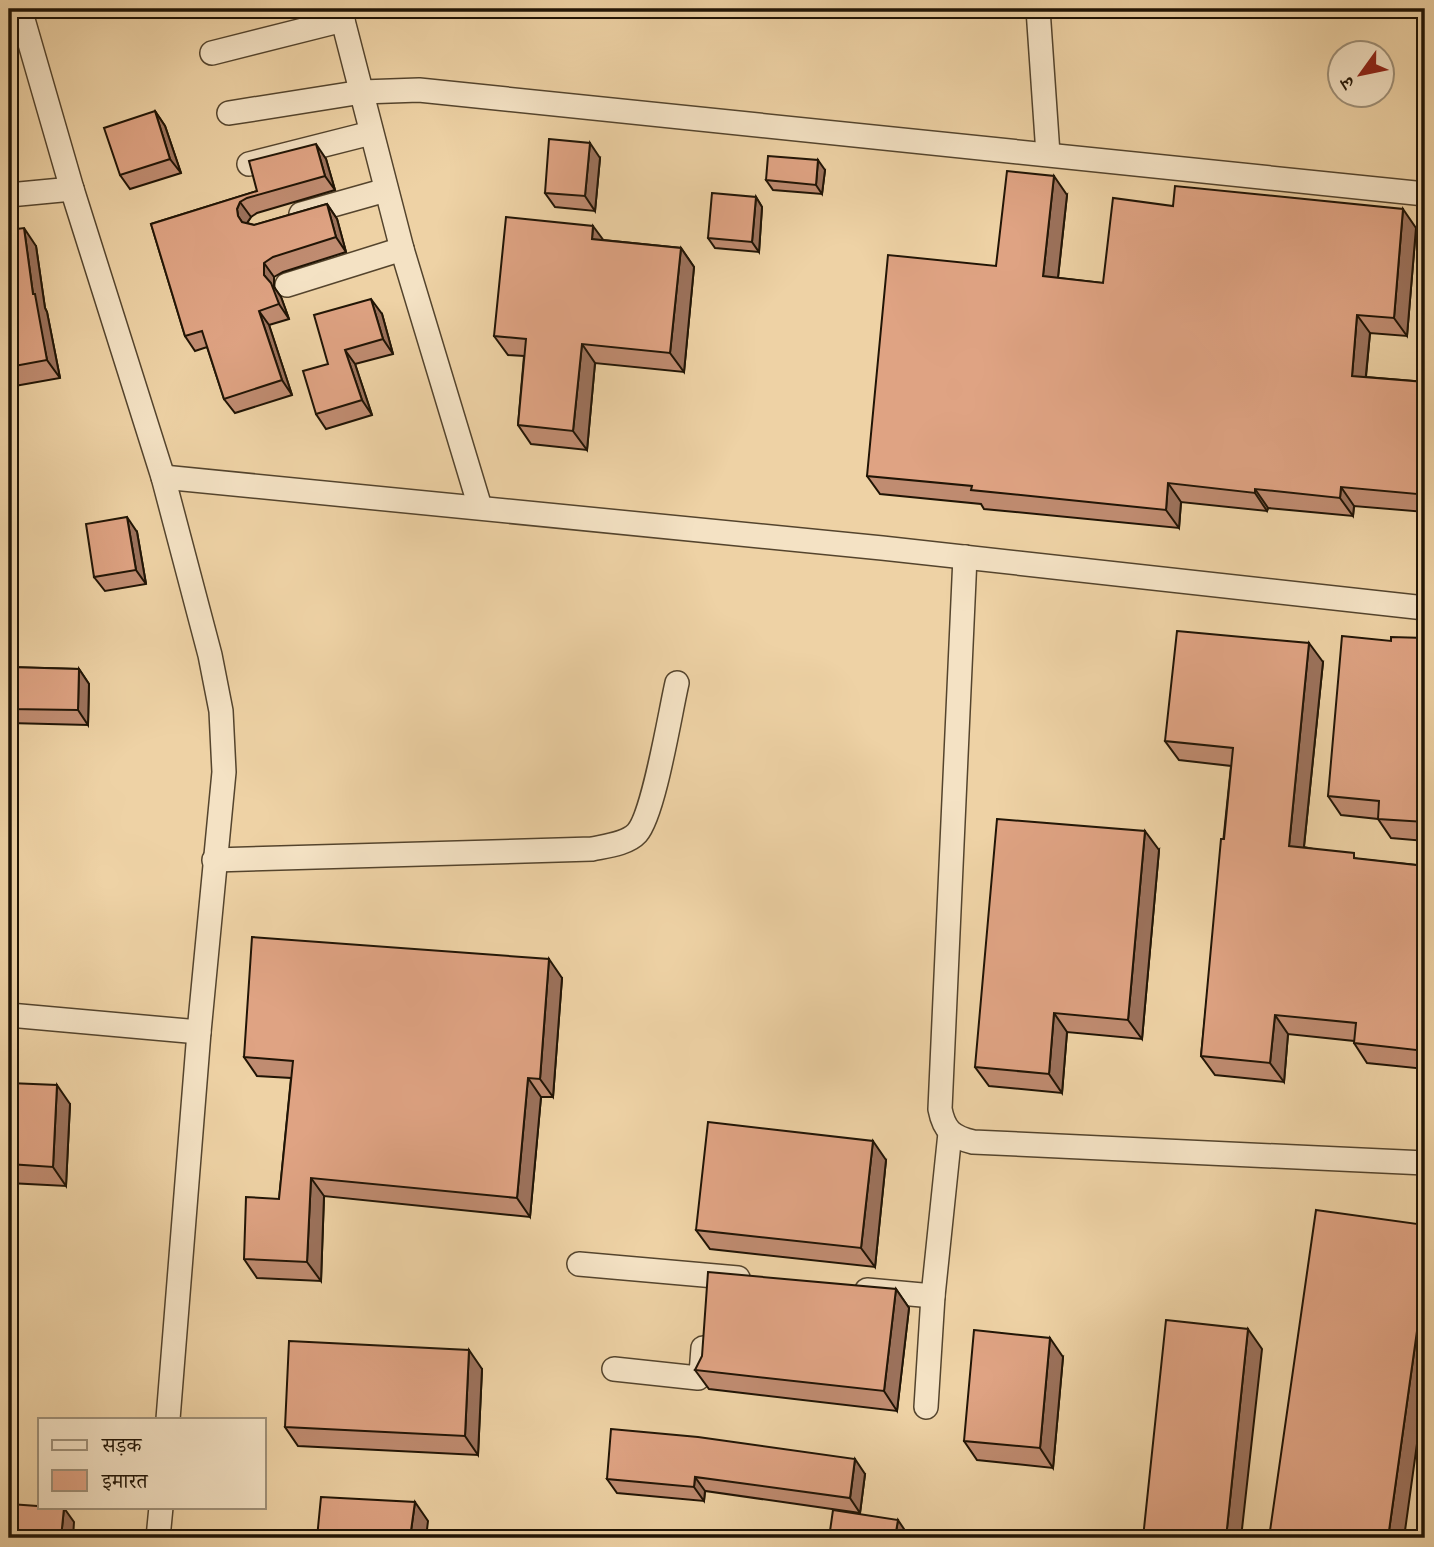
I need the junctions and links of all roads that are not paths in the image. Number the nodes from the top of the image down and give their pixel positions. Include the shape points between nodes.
1 (20, 9) edge
2 (1038, 9) edge
3 (342, 14) edge
4 (212, 53) dead end
5 (362, 92) junction
6 (229, 113) dead end
7 (371, 133) junction
8 (1048, 154) junction
9 (249, 164) edge
10 (72, 189) junction
11 (386, 190) junction
12 (1425, 194) edge
13 (9, 195) edge
14 (286, 219) edge
15 (401, 249) junction
16 (286, 285) dead end
17 (163, 477) junction
18 (480, 507) junction
19 (965, 557) junction
20 (1425, 608) edge
21 (677, 683) dead end
22 (214, 860) junction
23 (9, 1015) edge
24 (199, 1032) junction
25 (950, 1133) junction
26 (1425, 1163) edge
27 (579, 1264) dead end
28 (709, 1275) junction
29 (763, 1280) edge
30 (845, 1288) edge
31 (933, 1296) junction
32 (707, 1302) edge
33 (705, 1329) edge
34 (614, 1369) dead end
35 (926, 1407) dead end
36 (168, 1418) edge
37 (161, 1508) edge
38 (158, 1538) edge

1 - 10 street
2 - 8 street
3 - 4 street
3 - 5 street
5 - 6 street
5 - 7 street
5 - 8 street via 419,90
7 - 9 street
7 - 11 street
8 - 12 street
10 - 13 street
10 - 17 street
11 - 14 street
11 - 15 street
15 - 16 street
15 - 18 street
17 - 18 street
17 - 22 street via 221,711 224,772
18 - 19 street
19 - 20 street
19 - 25 street via 940,1109
21 - 22 street via 647,814 636,834 619,843 592,849
22 - 24 street
23 - 24 street
24 - 36 street
25 - 26 street via 973,1142
25 - 31 street
27 - 28 street
28 - 29 street
28 - 32 street
30 - 31 street
31 - 35 street
33 - 34 street via 698,1378
37 - 38 street

